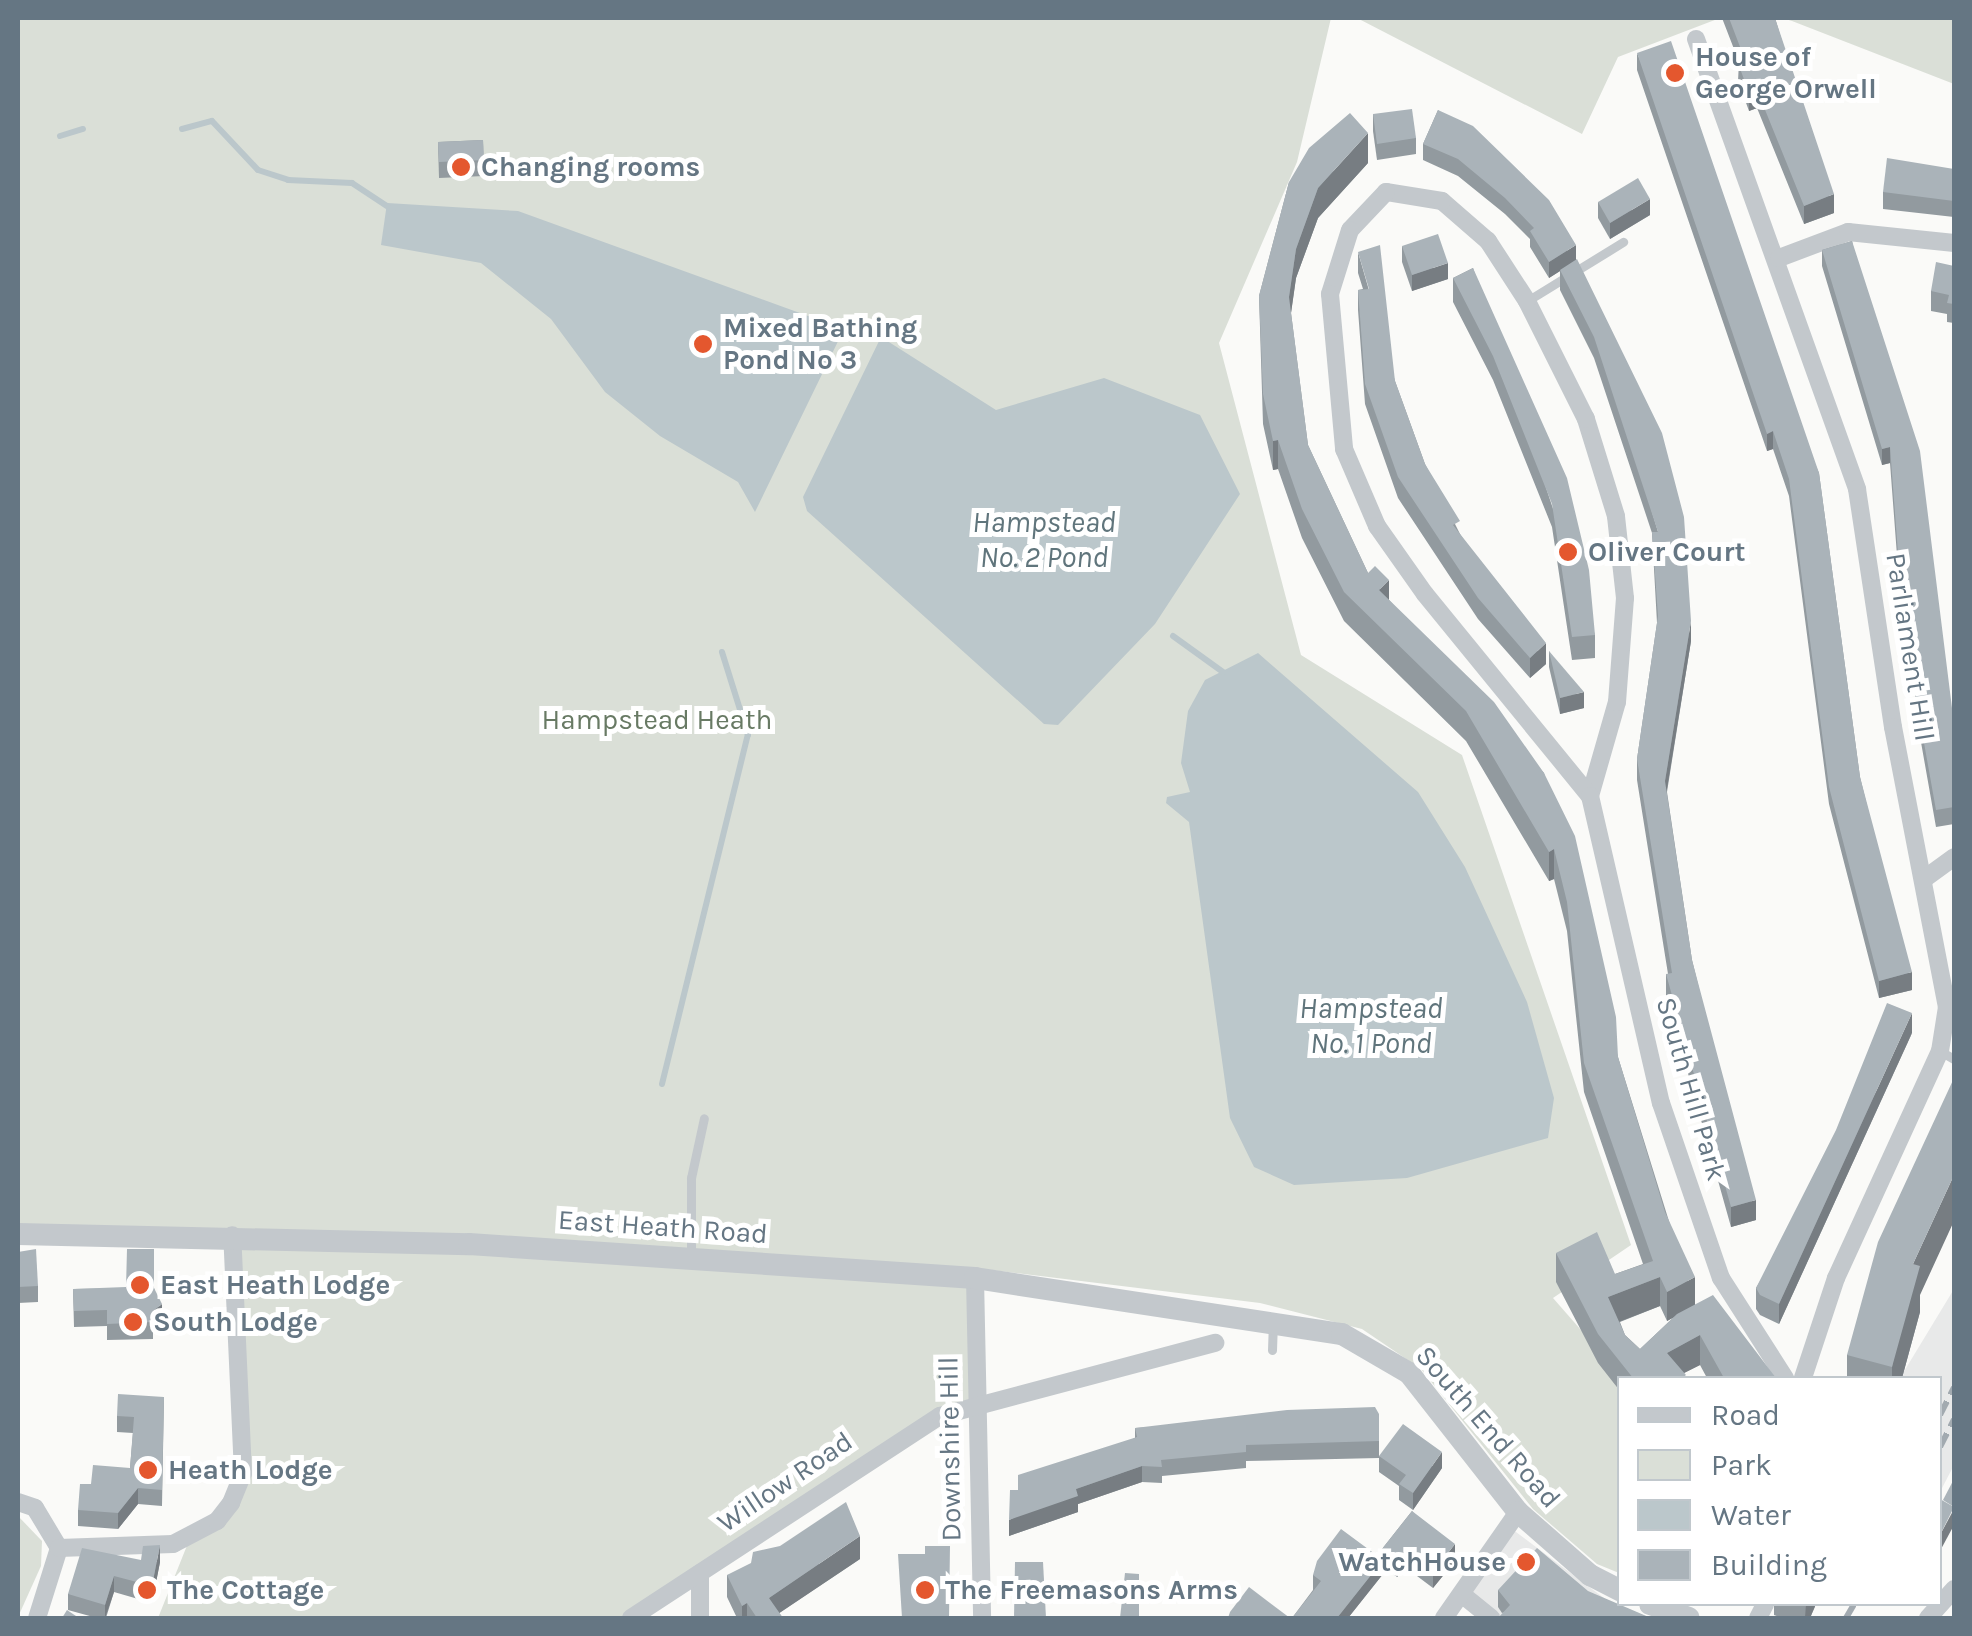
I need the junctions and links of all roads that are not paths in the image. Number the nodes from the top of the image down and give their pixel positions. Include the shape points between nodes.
1 (1696, 40) dead end
2 (1623, 242) dead end
3 (1954, 244) edge
4 (1779, 258) junction
5 (1527, 301) junction
6 (1590, 796) junction
7 (1954, 856) edge
8 (1924, 879) junction
9 (1948, 1048) edge
10 (704, 1118) dead end
11 (18, 1234) edge
12 (232, 1235) junction
13 (691, 1260) junction
14 (974, 1278) junction
15 (1273, 1323) junction
16 (1301, 1327) joint
17 (1215, 1342) dead end
18 (1272, 1350) dead end
19 (1783, 1376) edge
20 (1804, 1376) edge
21 (976, 1403) junction
22 (18, 1502) edge
23 (1518, 1512) junction
24 (59, 1548) junction
25 (700, 1573) junction
26 (1617, 1588) edge
27 (1464, 1596) junction
28 (1656, 1606) edge
29 (37, 1618) edge
30 (631, 1618) edge
31 (700, 1618) edge
32 (982, 1618) edge
33 (1444, 1618) edge
34 (1492, 1618) edge
35 (1689, 1618) edge

1 - 4 street, Parliament Hill
2 - 5 lane
3 - 4 street via 1848,232
4 - 8 street, Parliament Hill via 1858,488 1893,727
5 - 6 street via 1586,420 1616,516 1625,598 1616,702
5 - 6 street via 1488,242 1442,202 1386,192 1350,230 1330,294 1333,373 1344,449 1378,526
6 - 19 street, South Hill Park via 1661,1104 1727,1303
7 - 8 street
8 - 9 street, Parliament Hill via 1945,989
9 - 20 street, Parliament Hill via 1836,1278
10 - 13 lane via 692,1178
11 - 12 street, East Heath Road
12 - 13 street, East Heath Road
12 - 24 street via 243,1474 231,1503 217,1521 173,1544
13 - 14 street, East Heath Road
14 - 15 street, East Heath Road
14 - 21 street, Downshire Hill
15 - 16 street, East Heath Road
15 - 18 lane
16 - 23 street, South End Road via 1342,1334 1409,1372
17 - 21 street
21 - 25 street, Willow Road via 900,1437
21 - 32 street, Downshire Hill
22 - 24 street via 35,1508
23 - 26 street, South End Road via 1590,1575
23 - 27 street
24 - 29 street
25 - 30 street, Willow Road
25 - 31 street
27 - 33 street
27 - 34 street
28 - 35 street

